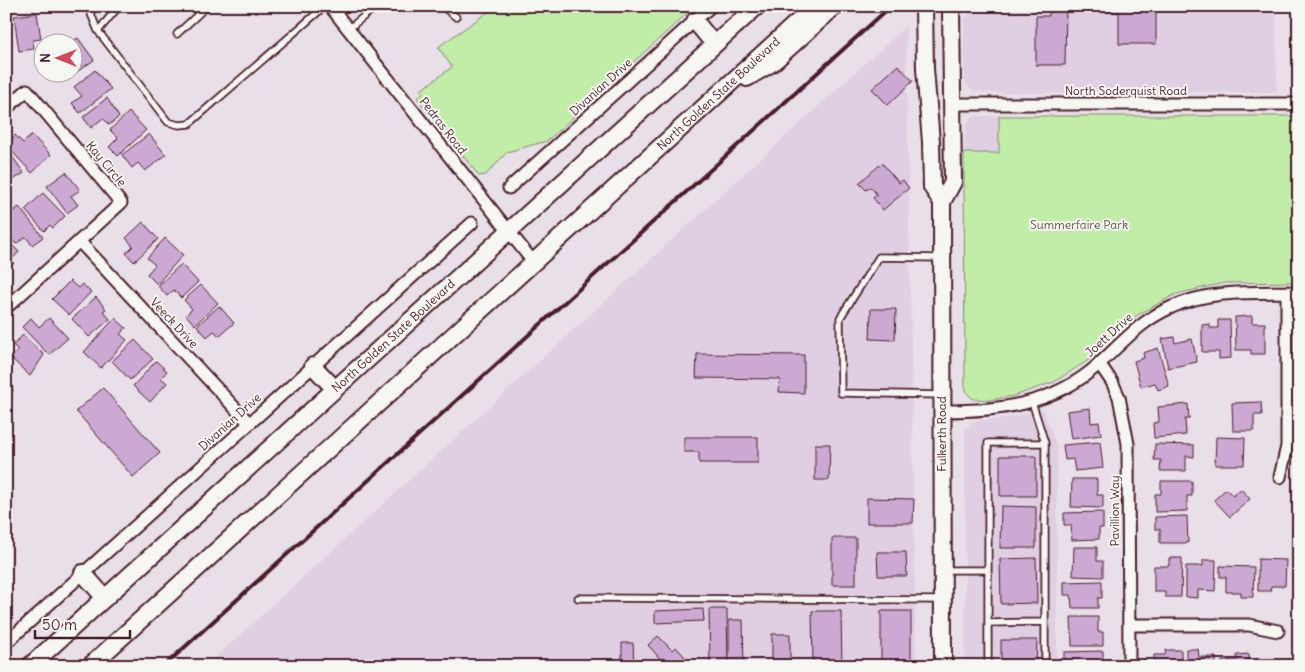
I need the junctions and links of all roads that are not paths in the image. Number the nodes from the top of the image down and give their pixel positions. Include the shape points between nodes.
1 (91, 6) edge
2 (118, 6) edge
3 (207, 6) edge
4 (325, 6) edge
5 (330, 6) edge
6 (377, 6) edge
7 (442, 6) edge
8 (711, 6) edge
9 (757, 6) edge
10 (815, 6) edge
11 (835, 6) edge
12 (924, 6) edge
13 (955, 10) edge
14 (456, 16) dead end
15 (695, 20) junction
16 (348, 28) junction
17 (98, 31) junction
18 (177, 34) dead end
19 (714, 44) junction
20 (717, 96) junction
21 (952, 104) junction
22 (1299, 104) edge
23 (6, 109) edge
24 (509, 188) dead end
25 (942, 202) junction
26 (472, 222) dead end
27 (508, 230) junction
28 (79, 241) junction
29 (942, 258) junction
30 (534, 263) junction
31 (1293, 292) edge
32 (6, 308) edge
33 (1099, 363) junction
34 (313, 366) junction
35 (334, 389) junction
36 (1032, 402) junction
37 (942, 403) junction
38 (249, 423) junction
39 (1046, 443) junction
40 (1280, 477) dead end
41 (943, 570) junction
42 (988, 570) junction
43 (83, 573) junction
44 (105, 598) junction
45 (578, 598) dead end
46 (943, 600) junction
47 (1045, 622) junction
48 (988, 623) junction
49 (1130, 625) junction
50 (1278, 631) dead end
51 (6, 642) edge
52 (30, 666) edge
53 (90, 666) edge
54 (943, 666) edge
55 (988, 666) edge
56 (1045, 666) edge
57 (1129, 666) edge

1 - 17 lane
2 - 17 lane
3 - 18 lane
4 - 17 lane via 189,124 168,122
5 - 16 street, Pedras Road
6 - 16 lane
7 - 14 lane
8 - 15 street, Divanian Drive
9 - 19 main road, North Golden State Boulevard
10 - 20 main road, North Golden State Boulevard
11 - 20 main road via 772,63
12 - 25 main road, Fulkerth Road via 932,187
13 - 21 main road, Fulkerth Road
15 - 19 main road
15 - 24 street, Divanian Drive
16 - 27 street, Pedras Road
19 - 27 main road, North Golden State Boulevard
20 - 30 main road, North Golden State Boulevard
21 - 22 street, North Soderquist Road
21 - 25 main road, Fulkerth Road via 953,182
23 - 28 street, Kay Circle via 27,90 121,203
25 - 29 main road, Fulkerth Road
26 - 34 street, Divanian Drive
27 - 30 street, Pedras Road
27 - 35 main road, North Golden State Boulevard
28 - 32 street, Kay Circle
28 - 38 street, Veeck Drive
29 - 37 main road, Fulkerth Road
29 - 37 lane via 879,257 840,318 841,393
30 - 53 main road, North Golden State Boulevard
31 - 33 street, Joett Drive via 1214,295 1174,306 1140,325
31 - 40 street via 1287,446
33 - 36 street, Joett Drive via 1065,388
33 - 49 street, Pavillion Way via 1119,397 1128,444
34 - 35 main road
34 - 38 street, Divanian Drive
35 - 44 main road, North Golden State Boulevard
36 - 37 street, Joett Drive via 985,410
36 - 39 lane
37 - 41 main road, Fulkerth Road
38 - 43 street, Divanian Drive
39 - 42 lane via 988,443
39 - 47 lane
41 - 42 lane
41 - 46 main road, Fulkerth Road
42 - 48 lane
43 - 44 main road
43 - 51 street, Divanian Drive
44 - 52 main road, North Golden State Boulevard
45 - 46 lane
46 - 54 main road, Fulkerth Road
47 - 48 lane
47 - 56 lane
48 - 55 lane
49 - 50 street via 1250,625
49 - 57 street, Pavillion Way

